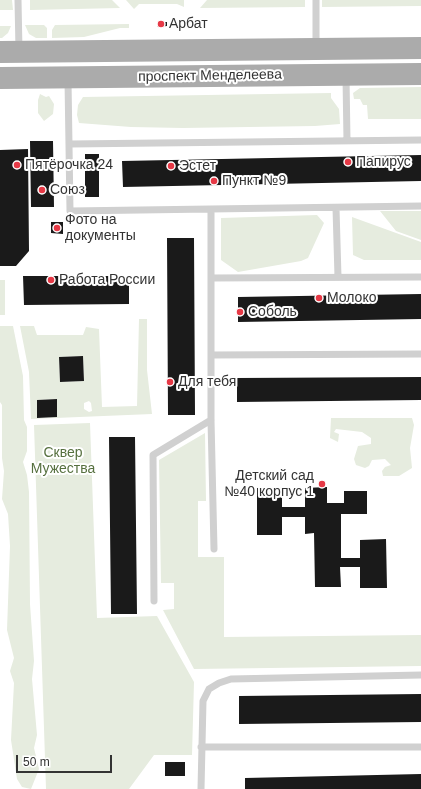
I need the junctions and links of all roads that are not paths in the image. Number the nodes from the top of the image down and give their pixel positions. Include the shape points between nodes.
1 (18, 0) edge
2 (316, 0) edge
3 (421, 48) edge
4 (316, 49) junction
5 (80, 51) junction
6 (9, 52) edge
7 (346, 74) junction
8 (421, 74) edge
9 (317, 75) junction
10 (75, 77) junction
11 (0, 78) edge
12 (347, 140) junction
13 (421, 140) edge
14 (70, 144) junction
15 (421, 206) edge
16 (336, 208) junction
17 (211, 210) junction
18 (421, 276) edge
19 (338, 277) junction
20 (211, 278) junction
21 (421, 354) edge
22 (211, 355) junction
23 (211, 420) junction
24 (214, 549) dead end
25 (154, 601) dead end
26 (421, 675) edge
27 (201, 747) junction
28 (421, 747) edge
29 (201, 789) edge

1 - 6 lane
2 - 4 lane
3 - 4 main road, проспект Менделеева
4 - 5 main road, проспект Менделеева
4 - 9 main road
5 - 6 main road, проспект Менделеева
5 - 10 main road
7 - 8 main road, проспект Менделеева
7 - 9 main road, проспект Менделеева
7 - 12 lane
9 - 10 main road, проспект Менделеева
10 - 11 main road, проспект Менделеева
10 - 14 lane
12 - 13 lane
12 - 14 lane
14 - 17 lane via 70,211
15 - 16 lane
16 - 17 lane
16 - 19 lane
17 - 20 lane
18 - 19 lane
19 - 20 lane
20 - 22 lane
21 - 22 lane
22 - 23 lane
23 - 24 lane
23 - 25 lane via 153,455
26 - 27 lane via 231,679 209,689 203,701
27 - 28 lane
27 - 29 lane

